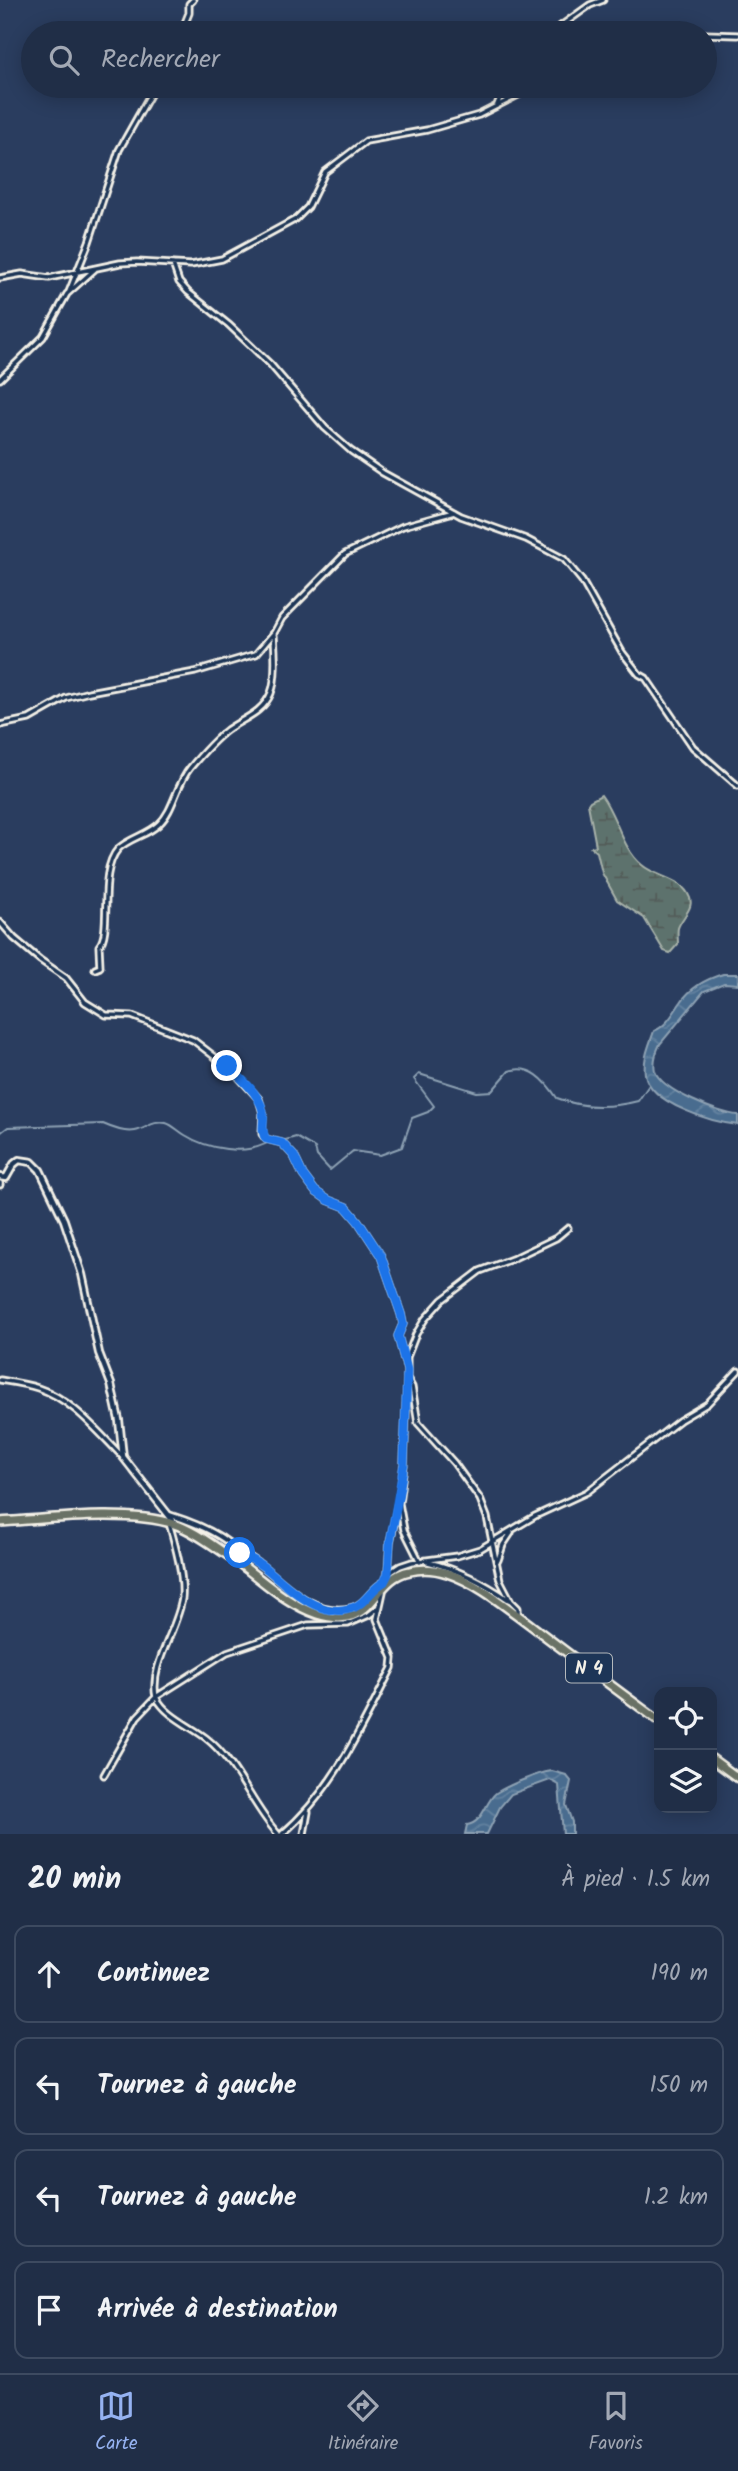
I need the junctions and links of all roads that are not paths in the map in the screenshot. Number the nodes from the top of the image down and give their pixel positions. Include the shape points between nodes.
1 (193, 0) edge
2 (603, 0) edge
3 (186, 21) edge
4 (568, 21) edge
5 (717, 34) edge
6 (738, 35) edge
7 (148, 98) edge
8 (500, 98) edge
9 (513, 98) edge
10 (496, 107) junction
11 (173, 264) junction
12 (97, 268) junction
13 (76, 271) junction
14 (0, 278) edge
15 (69, 292) junction
16 (0, 379) edge
17 (454, 512) junction
18 (274, 633) junction
19 (0, 725) edge
20 (738, 786) edge
21 (0, 922) edge
22 (95, 969) dead end
23 (0, 1177) edge
24 (568, 1228) dead end
25 (407, 1370) junction
26 (738, 1371) edge
27 (407, 1378) junction
28 (0, 1380) edge
29 (123, 1457) junction
30 (399, 1503) junction
31 (171, 1521) junction
32 (0, 1522) edge
33 (513, 1531) junction
34 (491, 1542) junction
35 (427, 1561) junction
36 (420, 1562) junction
37 (497, 1562) junction
38 (388, 1574) junction
39 (384, 1586) junction
40 (511, 1601) junction
41 (378, 1608) junction
42 (518, 1616) junction
43 (156, 1697) junction
44 (654, 1717) edge
45 (717, 1763) edge
46 (104, 1775) dead end
47 (738, 1778) edge
48 (308, 1810) junction
49 (280, 1834) edge
50 (304, 1834) edge

1 - 3 street
2 - 4 street
5 - 6 street
7 - 13 street via 119,150
8 - 10 street
9 - 10 street
10 - 11 street via 427,130 366,141 325,172 308,207 289,223 222,259
11 - 12 street via 136,262
11 - 17 street via 187,292 270,364 318,421 351,451
12 - 13 street
12 - 15 street
13 - 14 street via 49,278 22,274
13 - 15 street
15 - 16 street via 43,337
17 - 18 street via 403,526 345,554 282,618
17 - 20 street via 564,559 622,652 646,678 681,733
18 - 19 street via 256,654 195,672 78,695 29,719
18 - 22 street via 275,661 268,699 249,718 227,730 189,769 158,825 113,856 100,967
21 - 25 street via 66,978 85,1002 106,1015 132,1016 193,1041 232,1070 259,1098 262,1134 282,1143 315,1191 346,1207 381,1256 401,1314 398,1336
23 - 29 street via 6,1178 19,1160 32,1162 58,1206 82,1274 99,1353 111,1384
24 - 25 street via 556,1238 480,1271 442,1300 416,1334
25 - 27 street
26 - 33 street via 707,1404 587,1492
27 - 30 street
27 - 34 street via 418,1423 480,1499
28 - 29 street via 38,1388 59,1399
29 - 31 street
30 - 36 street via 404,1530
30 - 38 street
31 - 32 main road, N 4 via 106,1516
31 - 39 main road, N 4 via 240,1563 290,1602 319,1615 355,1614 372,1603
31 - 43 street via 181,1598 158,1667
33 - 34 street
33 - 37 street
34 - 35 street via 457,1556
34 - 37 street
35 - 36 street
35 - 40 street
36 - 38 street
37 - 40 street
38 - 39 street
39 - 41 street
39 - 42 main road, N 4 via 406,1571 434,1570 469,1583
40 - 42 street
41 - 43 street via 348,1624 308,1625 227,1652
41 - 48 street via 392,1668 343,1762
42 - 44 main road, N 4
43 - 46 street via 137,1717
43 - 49 street via 230,1763
45 - 47 main road
48 - 49 street
48 - 50 street

